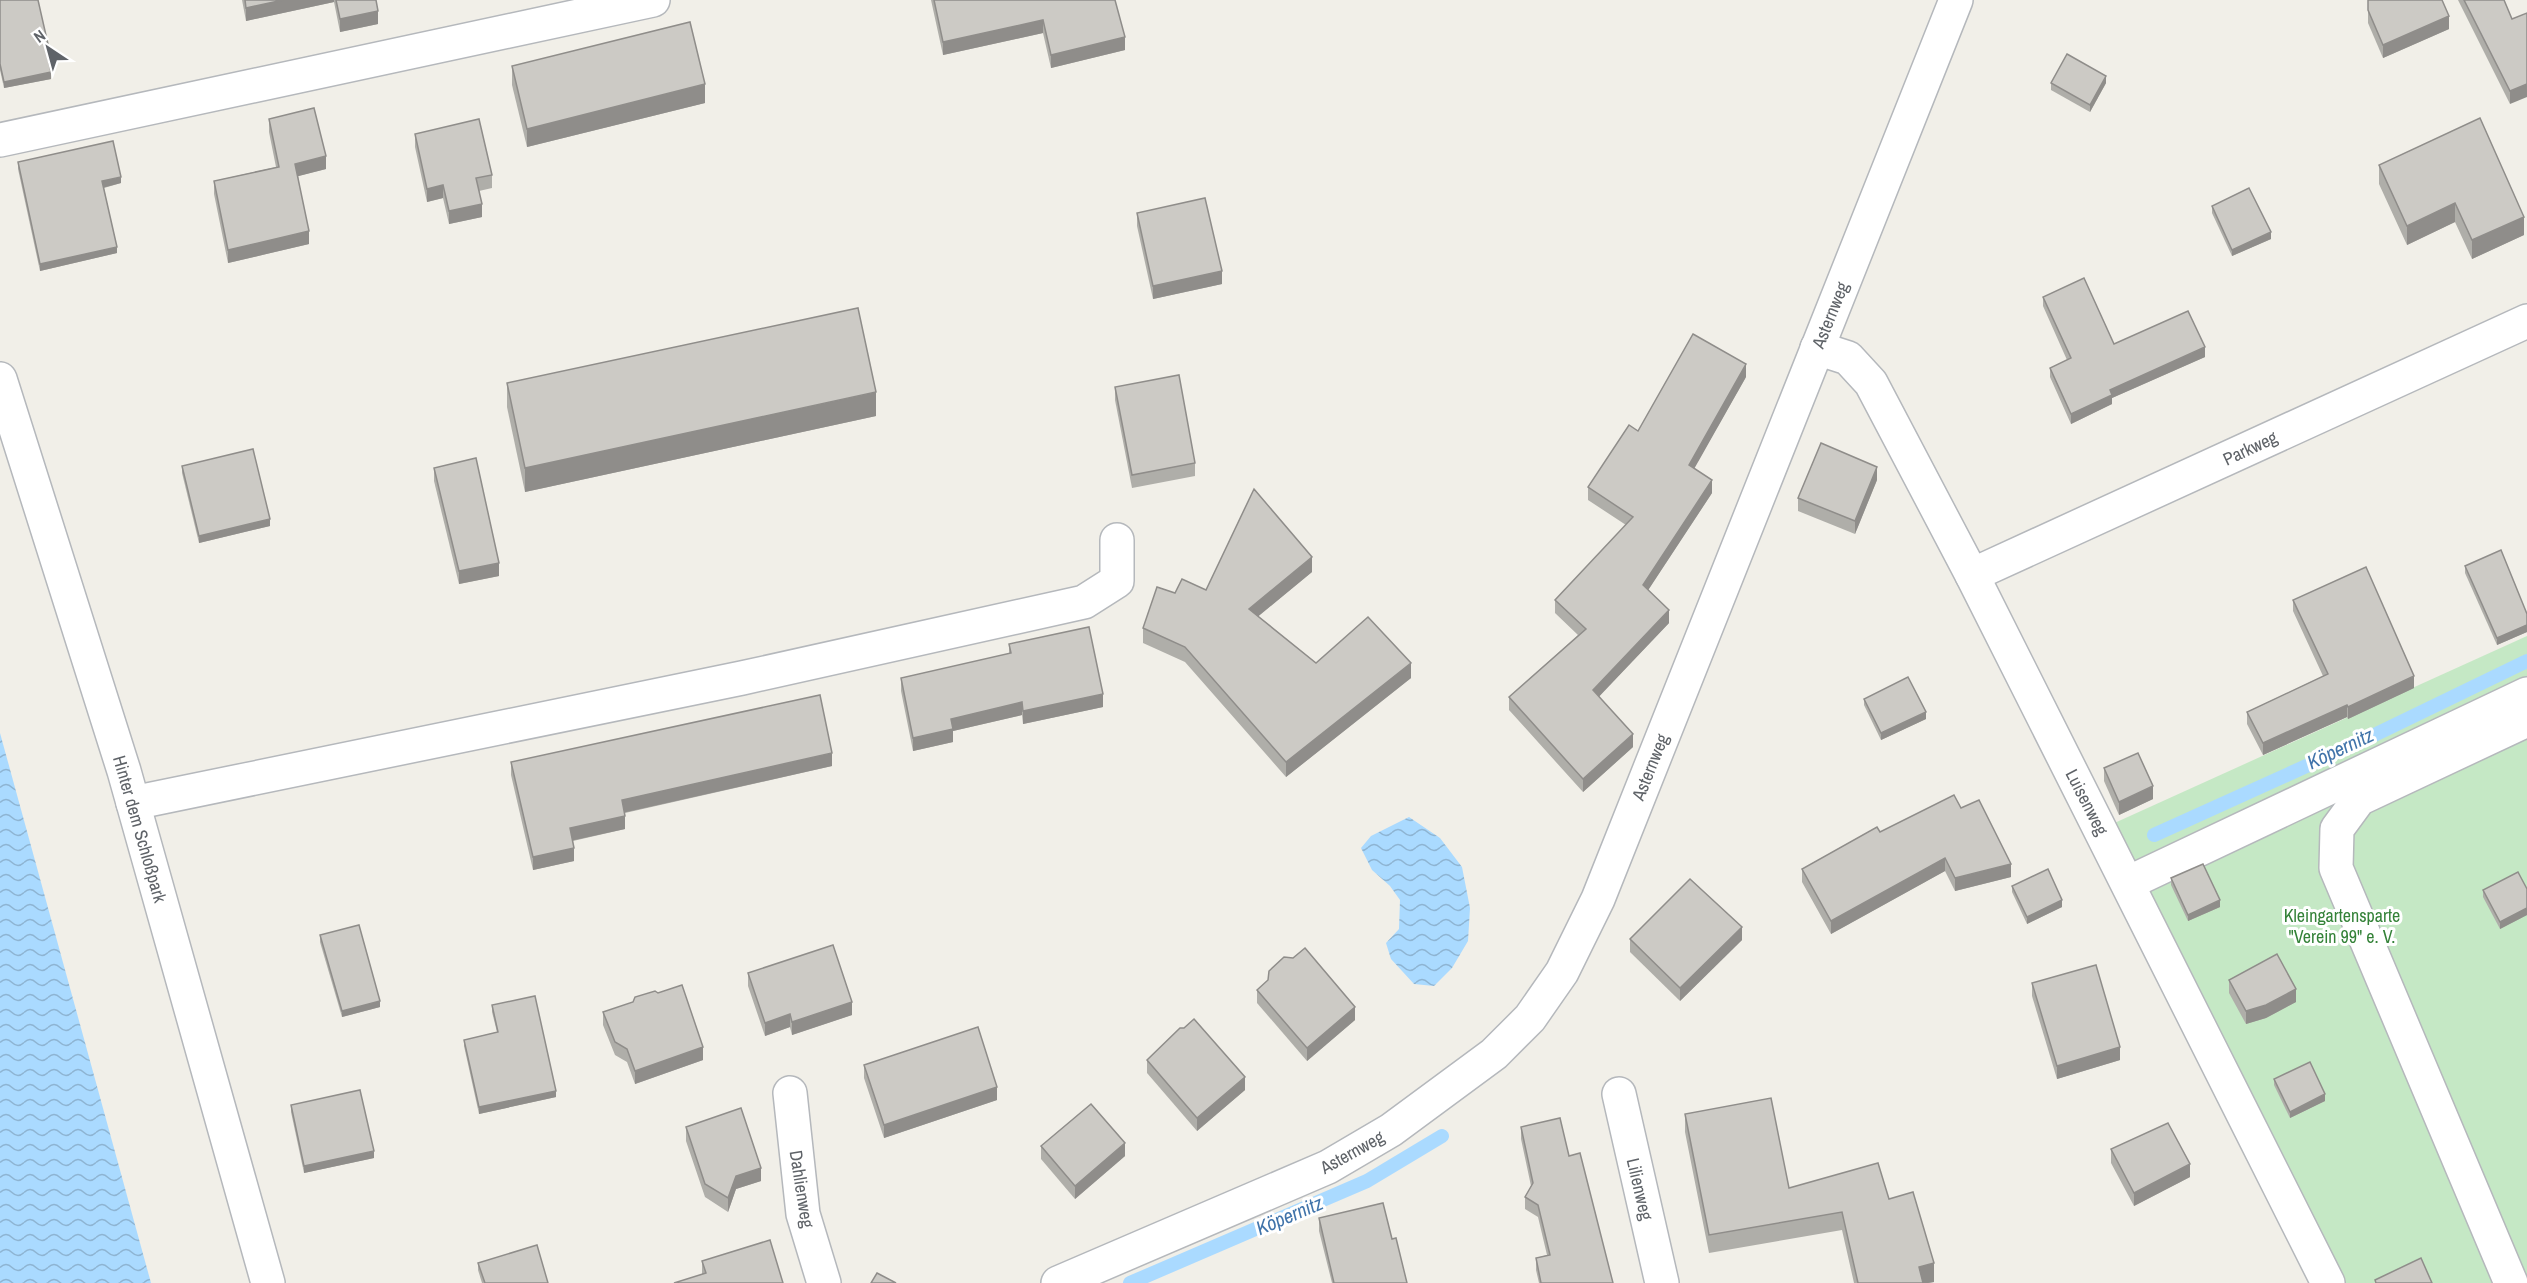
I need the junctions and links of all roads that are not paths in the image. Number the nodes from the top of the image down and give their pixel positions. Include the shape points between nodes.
1 (653, 0) edge
2 (1956, 0) edge
3 (0, 140) edge
4 (2527, 321) edge
5 (1817, 348) junction
6 (0, 379) edge
7 (1117, 540) dead end
8 (1972, 575) junction
9 (2527, 694) edge
10 (2527, 720) edge
11 (133, 803) junction
12 (2128, 883) junction
13 (790, 1093) dead end
14 (1619, 1094) dead end
15 (268, 1283) edge
16 (824, 1283) edge
17 (1058, 1283) edge
18 (1662, 1283) edge
19 (2328, 1283) edge
20 (2511, 1283) edge

1 - 3 street
2 - 5 street, Asternweg
4 - 8 street, Parkweg
5 - 8 street, Luisenweg via 1848,358 1871,382
5 - 17 street, Asternweg via 1598,899 1562,972 1530,1018 1494,1054 1400,1124 1328,1167
6 - 11 street, Hinter dem Schloßpark
7 - 11 street via 1117,581 1084,602 742,678
8 - 12 street, Luisenweg
9 - 12 street
10 - 20 street via 2359,799 2337,829 2336,868
11 - 15 street, Hinter dem Schloßpark
12 - 19 street, Luisenweg
13 - 16 street, Dahlienweg via 802,1214
14 - 18 street, Lilienweg

